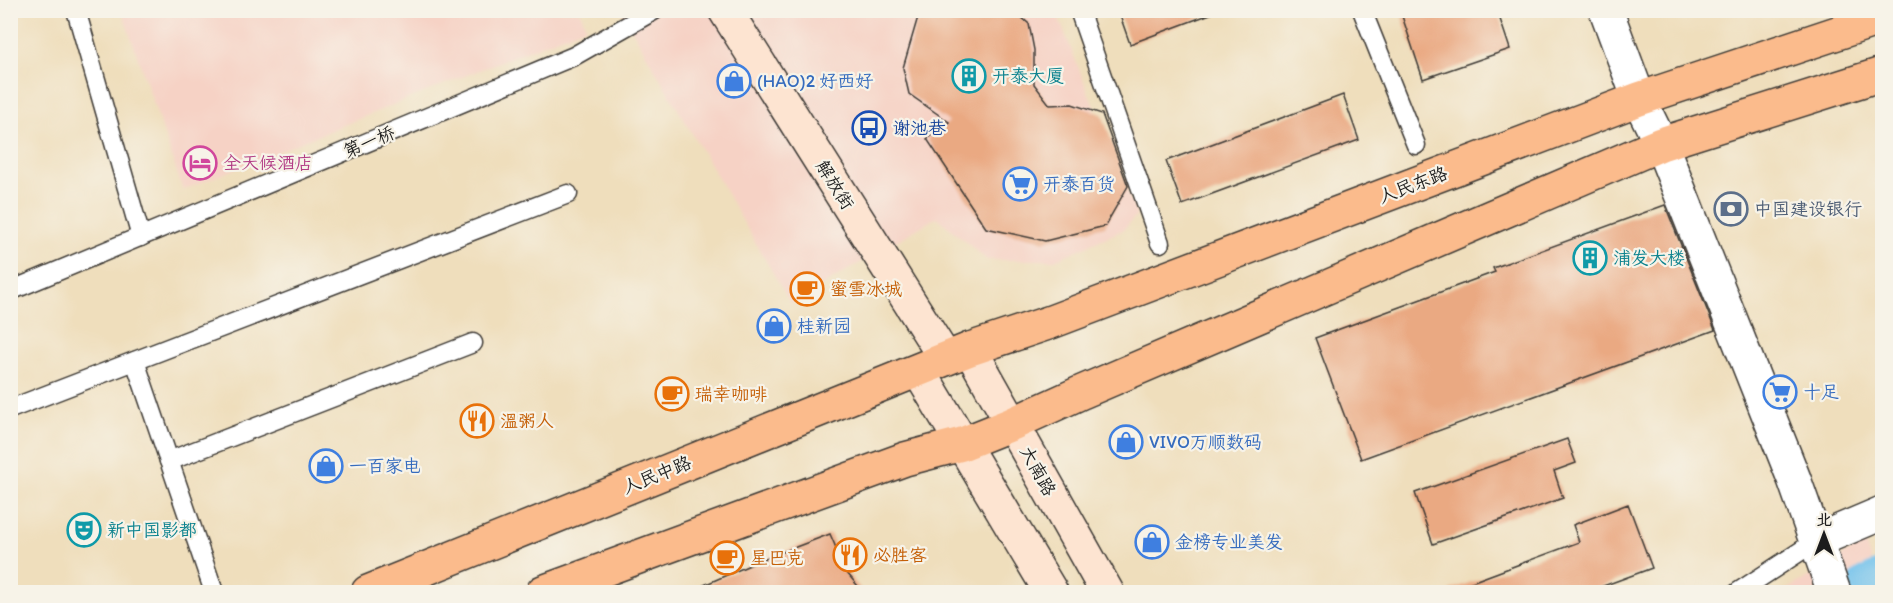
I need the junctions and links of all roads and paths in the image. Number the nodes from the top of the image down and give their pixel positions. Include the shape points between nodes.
1 (76, 10) edge
2 (655, 10) edge
3 (725, 10) edge
4 (1079, 10) edge
5 (1362, 10) edge
6 (1606, 10) edge
7 (1882, 18) edge
8 (1882, 74) edge
9 (1639, 99) junction
10 (1661, 144) junction
11 (1416, 145) dead end
12 (568, 194) dead end
13 (141, 237) junction
14 (1160, 243) dead end
15 (10, 291) edge
16 (473, 343) dead end
17 (945, 359) junction
18 (135, 361) junction
19 (10, 409) edge
20 (1012, 424) junction
21 (962, 444) junction
22 (169, 461) junction
23 (1882, 513) edge
24 (1816, 542) junction
25 (214, 592) edge
26 (368, 592) edge
27 (543, 592) edge
28 (1051, 592) edge
29 (1107, 592) edge
30 (1738, 592) edge
31 (1834, 592) edge

1 - 13 lane
2 - 13 lane, 第一桥 via 574,56
3 - 17 main road, 解放街
4 - 14 lane
5 - 11 lane
6 - 9 street
7 - 9 highway, 人民东路
8 - 10 highway
9 - 10 street
9 - 17 highway, 人民东路
10 - 20 highway
10 - 24 street
12 - 18 lane
13 - 15 lane, 第一桥
16 - 22 lane
17 - 20 main road, 大南路
17 - 21 main road
17 - 26 highway, 人民中路
18 - 19 lane
18 - 22 lane
20 - 21 highway
20 - 29 main road, 大南路
21 - 27 highway via 905,459
21 - 28 main road
22 - 25 lane
23 - 24 street
24 - 30 lane
24 - 31 street

